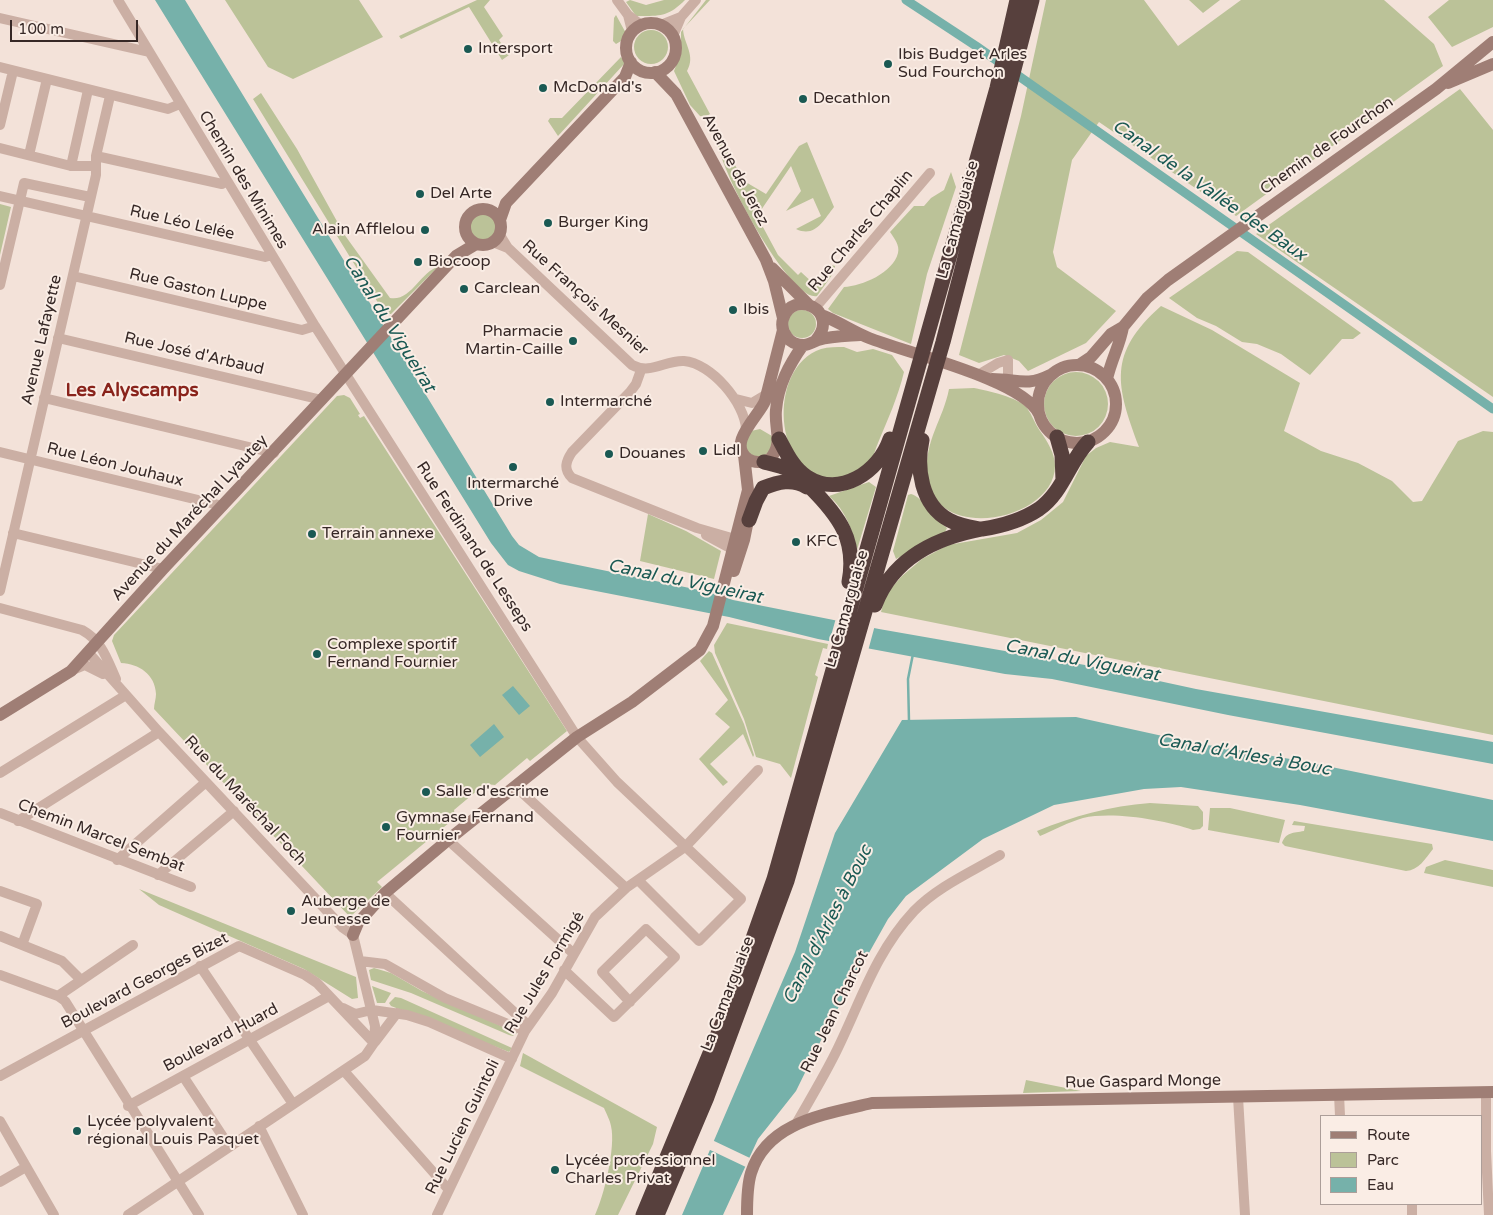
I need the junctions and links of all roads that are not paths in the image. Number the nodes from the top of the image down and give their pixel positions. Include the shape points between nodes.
1 (118, 0) edge
2 (617, 0) edge
3 (696, 0) edge
4 (1018, 0) edge
5 (1032, 0) edge
6 (681, 16) junction
7 (0, 18) edge
8 (661, 25) junction
9 (636, 28) junction
10 (673, 36) junction
11 (1493, 42) edge
12 (1014, 49) junction
13 (149, 52) junction
14 (631, 62) junction
15 (1493, 64) edge
16 (669, 65) junction
17 (0, 67) edge
18 (13, 70) junction
19 (642, 71) junction
20 (656, 72) junction
21 (625, 77) junction
22 (47, 79) junction
23 (1436, 88) junction
24 (88, 90) junction
25 (1003, 92) junction
26 (676, 94) junction
27 (110, 96) junction
28 (180, 104) junction
29 (0, 126) edge
30 (0, 148) edge
31 (29, 155) junction
32 (95, 161) junction
33 (71, 166) junction
34 (930, 172) dead end
35 (226, 181) junction
36 (0, 196) edge
37 (90, 197) junction
38 (19, 201) junction
39 (506, 203) junction
40 (488, 210) junction
41 (86, 216) junction
42 (500, 220) junction
43 (467, 234) junction
44 (496, 238) junction
45 (476, 244) junction
46 (272, 255) junction
47 (456, 256) junction
48 (766, 260) junction
49 (73, 276) junction
50 (0, 285) edge
51 (815, 309) junction
52 (783, 324) junction
53 (315, 326) junction
54 (1123, 327) junction
55 (860, 335) junction
56 (58, 338) junction
57 (816, 340) junction
58 (803, 345) junction
59 (1079, 364) junction
60 (641, 370) junction
61 (346, 373) junction
62 (1052, 374) junction
63 (983, 377) junction
64 (1107, 378) junction
65 (1008, 379) junction
66 (914, 380) junction
67 (929, 388) junction
68 (767, 394) junction
69 (44, 398) junction
70 (736, 399) junction
71 (322, 400) junction
72 (1040, 414) junction
73 (746, 429) junction
74 (1057, 437) junction
75 (779, 439) junction
76 (1088, 442) junction
77 (0, 452) edge
78 (274, 453) junction
79 (744, 455) junction
80 (30, 459) junction
81 (763, 462) junction
82 (1063, 480) junction
83 (816, 493) junction
84 (223, 506) junction
85 (749, 520) junction
86 (981, 530) junction
87 (13, 532) junction
88 (734, 544) junction
89 (164, 569) junction
90 (0, 590) edge
91 (722, 590) junction
92 (0, 608) edge
93 (857, 614) junction
94 (93, 647) junction
95 (846, 653) junction
96 (71, 671) junction
97 (117, 683) junction
98 (126, 695) junction
99 (0, 715) edge
100 (159, 732) junction
101 (822, 734) junction
102 (577, 737) junction
103 (758, 770) dead end
104 (0, 773) edge
105 (206, 782) junction
106 (516, 787) junction
107 (234, 811) junction
108 (0, 813) edge
109 (18, 820) junction
110 (448, 840) junction
111 (685, 846) junction
112 (1000, 855) dead end
113 (117, 860) junction
114 (158, 875) junction
115 (639, 881) junction
116 (191, 887) dead end
117 (626, 888) junction
118 (0, 890) edge
119 (385, 893) junction
120 (353, 935) junction
121 (0, 936) edge
122 (22, 945) junction
123 (133, 945) dead end
124 (574, 954) junction
125 (360, 961) junction
126 (200, 966) junction
127 (564, 970) junction
128 (0, 975) edge
129 (81, 980) junction
130 (58, 996) junction
131 (329, 996) junction
132 (630, 1002) junction
133 (372, 1010) junction
134 (397, 1012) junction
135 (527, 1028) junction
136 (82, 1030) junction
137 (251, 1039) junction
138 (374, 1043) junction
139 (514, 1056) junction
140 (344, 1071) junction
141 (0, 1076) edge
142 (182, 1076) junction
143 (1489, 1092) edge
144 (1339, 1094) junction
145 (1238, 1097) junction
146 (293, 1104) junction
147 (128, 1106) junction
148 (1340, 1115) edge
149 (0, 1121) edge
150 (796, 1124) junction
151 (259, 1126) junction
152 (229, 1146) junction
153 (1484, 1151) edge
154 (668, 1154) junction
155 (26, 1167) junction
156 (0, 1182) edge
157 (178, 1182) junction
158 (449, 1190) junction
159 (54, 1215) edge
160 (128, 1215) edge
161 (199, 1215) edge
162 (303, 1215) edge
163 (437, 1215) edge
164 (639, 1215) edge
165 (643, 1215) edge
166 (657, 1215) edge
167 (747, 1215) edge
168 (1245, 1215) edge
169 (1489, 1215) edge

1 - 13 street, Chemin des Minimes
2 - 9 street
3 - 6 street
4 - 12 highway, La Camarguaise
5 - 12 highway, La Camarguaise
6 - 8 street
6 - 10 street
7 - 13 street
8 - 9 main road via 651,23
8 - 10 main road
9 - 14 main road via 626,47
10 - 16 main road via 675,51
11 - 23 main road, Chemin de Fourchon
12 - 25 highway, La Camarguaise
13 - 28 street, Chemin des Minimes
14 - 19 main road
14 - 21 main road
15 - 23 main road, Chemin de Fourchon
16 - 20 main road
16 - 26 main road, Avenue de Jerez
17 - 18 street
18 - 22 street
18 - 29 street
19 - 20 main road
19 - 21 main road
20 - 26 main road, Avenue de Jerez
21 - 39 main road
22 - 24 street
22 - 31 street
23 - 54 main road, Chemin de Fourchon via 1147,298
24 - 27 street
24 - 33 street
25 - 66 highway, La Camarguaise
25 - 67 highway, La Camarguaise
26 - 48 main road, Avenue de Jerez
27 - 28 street via 168,109
27 - 32 street, Avenue Lafayette
28 - 35 street, Chemin des Minimes
30 - 31 street
31 - 33 street
32 - 33 street
32 - 35 street via 222,184
32 - 37 street, Avenue Lafayette via 96,175
34 - 51 street, Rue Charles Chaplin
35 - 46 street, Chemin des Minimes
36 - 38 street, Rue Léo Lelée
37 - 38 street via 24,183
37 - 41 street, Avenue Lafayette
38 - 41 street, Rue Léo Lelée
38 - 50 street
39 - 40 main road
39 - 42 main road
40 - 42 main road
40 - 43 main road via 477,210 470,215 465,226
41 - 46 street, Rue Léo Lelée via 265,257
41 - 49 street, Avenue Lafayette
42 - 44 main road
43 - 45 main road
43 - 47 main road
44 - 45 main road via 485,245
44 - 60 street, Rue François Mesnier
45 - 47 main road
46 - 53 street, Chemin des Minimes
47 - 61 main road, Avenue du Maréchal Lyautey
48 - 51 main road, Avenue de Jerez
48 - 52 main road, Avenue de Jerez
49 - 53 street, Rue Gaston Luppe via 302,330
49 - 56 street, Avenue Lafayette
51 - 52 main road via 796,305 786,312
51 - 55 main road, Avenue de Jerez
51 - 57 main road via 823,328
52 - 58 main road via 790,341
52 - 68 main road
53 - 61 street, Chemin des Minimes
54 - 59 main road, Chemin de Fourchon
54 - 64 main road, Chemin de Fourchon
55 - 57 main road
55 - 63 main road
56 - 69 street, Avenue Lafayette
56 - 71 street, Rue José d'Arbaud
57 - 58 main road
58 - 75 main road via 788,367 780,393 776,409
59 - 62 main road
59 - 64 main road via 1099,371
60 - 70 street via 683,361 695,363 706,369
60 - 88 street via 630,392 572,452 566,468 572,478
61 - 71 main road, Avenue du Maréchal Lyautey
61 - 102 street, Rue Ferdinand de Lesseps
62 - 65 main road via 1036,382
62 - 72 main road via 1040,392
63 - 65 main road
63 - 65 street via 998,363 1008,360
63 - 72 main road via 1028,400
64 - 76 main road via 1114,390 1114,415 1109,427
66 - 75 highway via 902,400 881,459 857,478 833,484 806,477 795,466
66 - 93 highway, La Camarguaise
67 - 86 highway via 918,466 922,484 929,500 948,520
67 - 93 highway, La Camarguaise
68 - 70 street via 752,403
68 - 73 main road via 761,411
69 - 78 street
69 - 80 street, Avenue Lafayette
70 - 73 street via 745,416
71 - 78 main road, Avenue du Maréchal Lyautey
72 - 74 main road via 1049,431
73 - 79 main road via 740,444
74 - 76 main road via 1067,442
74 - 82 highway
75 - 81 main road via 776,453
76 - 82 highway
77 - 80 street, Rue Léon Jouhaux
78 - 84 main road, Avenue du Maréchal Lyautey
79 - 81 main road via 750,460
79 - 88 main road via 746,496
80 - 84 street, Rue Léon Jouhaux
80 - 87 street, Avenue Lafayette
81 - 83 highway via 791,470
81 - 85 main road via 756,473
82 - 86 highway via 1050,499 1027,516 1007,525
83 - 85 highway via 796,482 776,483 759,493
83 - 93 highway via 845,529
84 - 89 main road, Avenue du Maréchal Lyautey
85 - 91 main road via 738,562
86 - 93 highway via 942,539 908,557
87 - 89 street
87 - 90 street, Avenue Lafayette
88 - 91 main road
89 - 94 main road, Avenue du Maréchal Lyautey
91 - 102 main road via 715,620 700,650 632,702
92 - 94 street via 82,630
93 - 95 highway
93 - 95 highway, La Camarguaise
94 - 96 main road, Avenue du Maréchal Lyautey
94 - 97 street, Rue du Maréchal Foch
94 - 97 street, Rue du Maréchal Foch
95 - 101 highway, La Camarguaise
96 - 97 street, Rue du Maréchal Foch via 90,666
96 - 99 main road, Avenue du Maréchal Lyautey
97 - 98 street, Rue du Maréchal Foch
98 - 100 street, Rue du Maréchal Foch
98 - 104 street
100 - 105 street, Rue du Maréchal Foch
100 - 109 street
101 - 154 highway, La Camarguaise via 727,1012
101 - 166 highway, La Camarguaise via 771,929 707,1097
102 - 106 main road
102 - 111 street, Rue Ferdinand de Lesseps via 617,782
103 - 111 street, Rue Jules Formigé
105 - 107 street, Rue du Maréchal Foch
105 - 113 street
106 - 110 main road
106 - 117 street
107 - 114 street
107 - 120 street, Rue du Maréchal Foch
108 - 109 street, Chemin Marcel Sembat
109 - 113 street, Chemin Marcel Sembat
110 - 119 main road
110 - 124 street
111 - 115 street, Rue Jules Formigé
111 - 115 street, Rue Ferdinand de Lesseps via 740,900 699,941
112 - 150 street, Rue Jean Charcot via 928,898 884,947 835,1054
113 - 114 street, Chemin Marcel Sembat
114 - 116 street, Chemin Marcel Sembat
115 - 117 street, Rue Jules Formigé
117 - 124 street, Rue Jules Formigé via 595,917
118 - 122 street via 37,904
119 - 120 main road via 358,923
119 - 135 street
120 - 125 street
121 - 122 street
122 - 129 street via 66,963
123 - 129 street
124 - 127 street, Rue Jules Formigé
125 - 133 street
125 - 135 street via 385,964 445,998
126 - 131 street, Boulevard Georges Bizet via 238,946 305,975
126 - 136 street, Boulevard Georges Bizet
126 - 137 street
127 - 132 street via 614,1017
127 - 135 street, Rue Jules Formigé
128 - 130 street
129 - 130 street
130 - 136 street via 67,1004
131 - 133 street, Boulevard Georges Bizet via 352,1013
131 - 137 street, Boulevard Huard
131 - 138 street, Boulevard Georges Bizet
132 - 132 street via 602,972 646,929 675,957
133 - 134 street, Boulevard Georges Bizet
133 - 138 street
134 - 138 street
134 - 139 street, Boulevard Georges Bizet
135 - 139 street, Rue Jules Formigé
136 - 141 street, Boulevard Georges Bizet
136 - 147 street
137 - 142 street, Boulevard Huard
137 - 146 street
138 - 140 street via 369,1053
139 - 158 street, Rue Lucien Guintoli
140 - 146 street
140 - 158 street
142 - 147 street, Boulevard Huard
142 - 152 street
143 - 144 main road, Rue Gaspard Monge
143 - 153 street
144 - 145 main road, Rue Gaspard Monge
144 - 148 street
145 - 150 main road, Rue Gaspard Monge via 872,1103
145 - 168 street
146 - 151 street
147 - 157 street
149 - 155 street
150 - 167 main road, Rue Jean Charcot via 766,1145 757,1160 750,1181
151 - 152 street
151 - 162 street
152 - 157 street
153 - 169 street
154 - 164 highway
154 - 165 highway, La Camarguaise
155 - 156 street
155 - 159 street
157 - 160 street
157 - 161 street
158 - 163 street, Rue Lucien Guintoli

